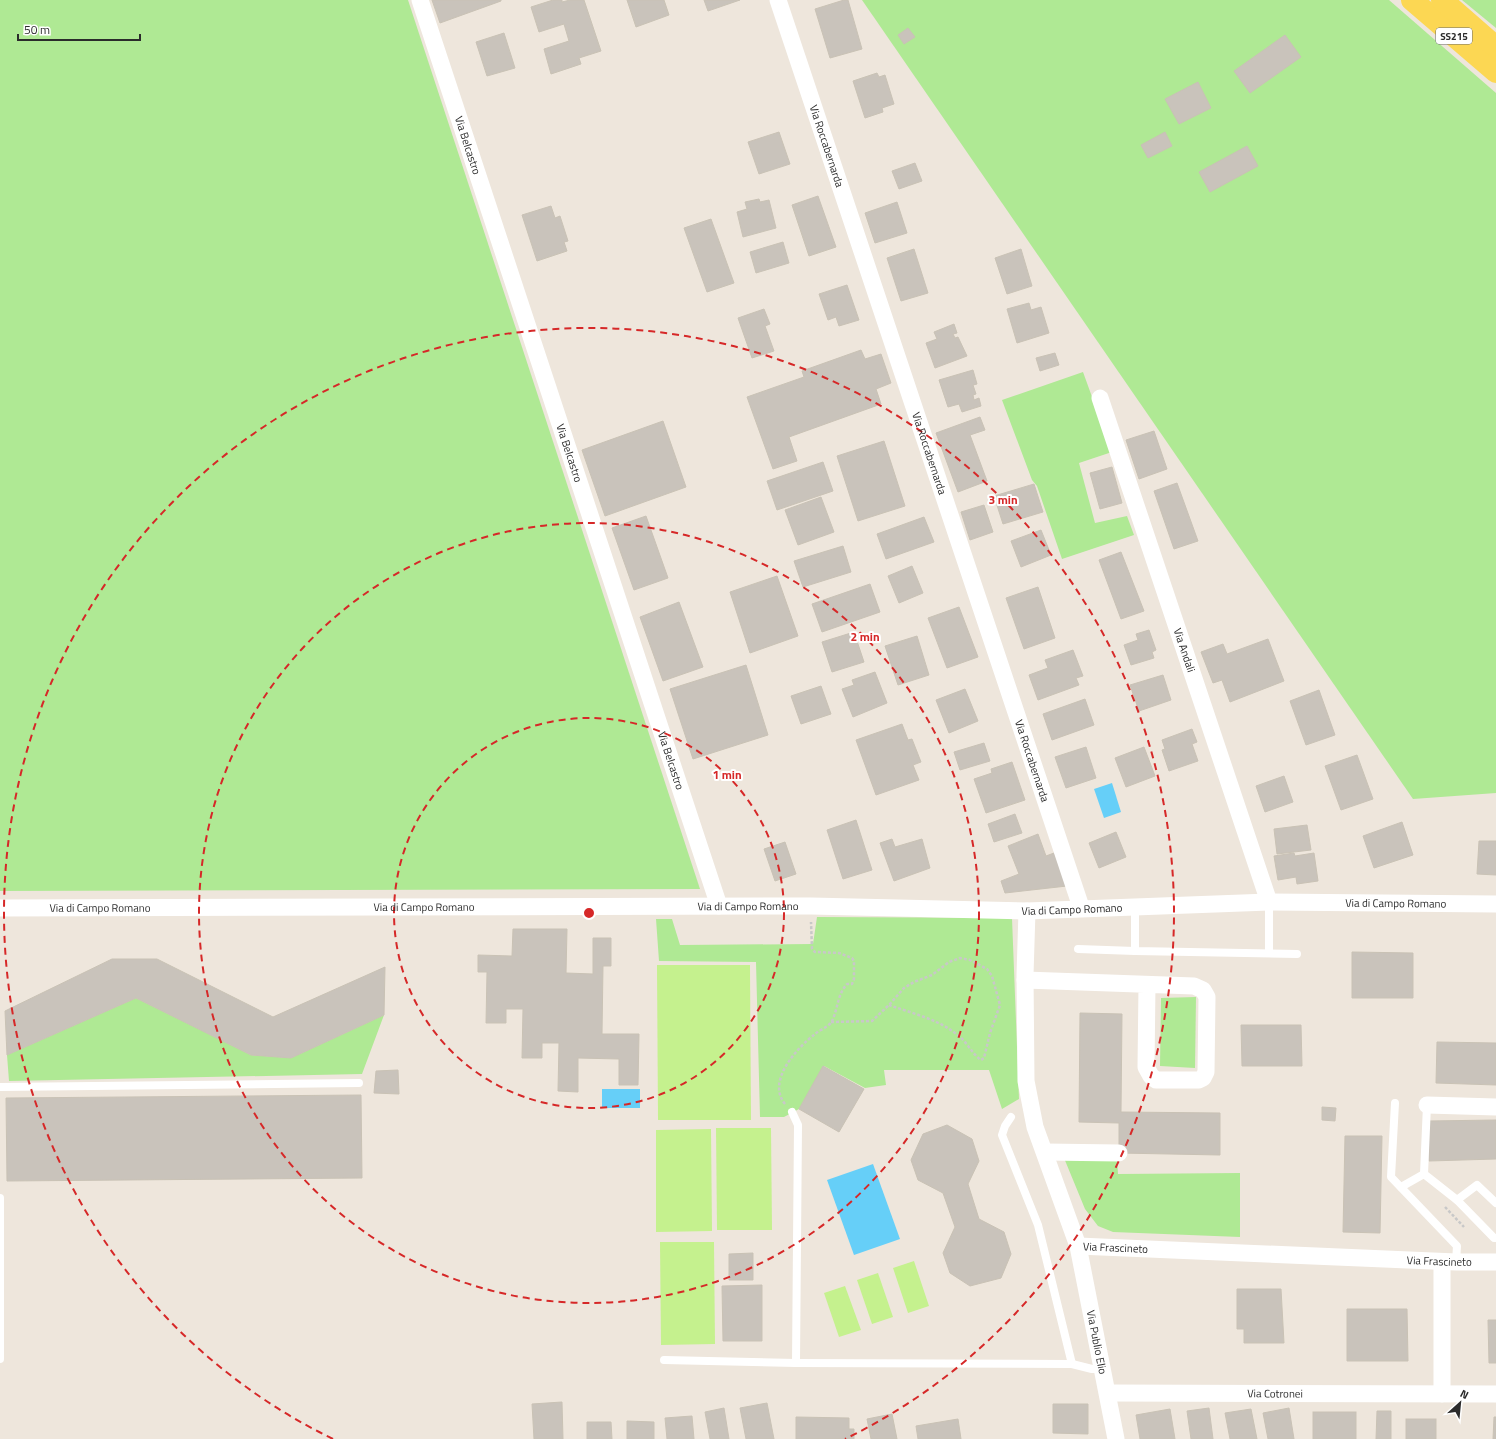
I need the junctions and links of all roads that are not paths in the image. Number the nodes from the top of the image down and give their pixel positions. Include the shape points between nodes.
1 (420, 0) edge
2 (778, 0) edge
3 (1412, 0) edge
4 (1442, 0) edge
5 (1496, 47) edge
6 (1496, 72) edge
7 (1100, 398) dead end
8 (1269, 902) junction
9 (1496, 904) edge
10 (719, 906) junction
11 (1134, 906) junction
12 (1082, 907) junction
13 (0, 908) edge
14 (1027, 911) junction
15 (1078, 949) dead end
16 (1135, 951) junction
17 (1269, 953) junction
18 (1297, 954) dead end
19 (1025, 980) junction
20 (1147, 984) junction
21 (360, 1083) dead end
22 (0, 1087) edge
23 (1396, 1103) dead end
24 (1427, 1105) joint
25 (1496, 1107) edge
26 (792, 1112) road end
27 (1011, 1117) dead end
28 (1045, 1152) junction
29 (1119, 1153) dead end
30 (1424, 1174) junction
31 (1401, 1187) junction
32 (0, 1198) edge
33 (1457, 1200) junction
34 (1496, 1203) edge
35 (1495, 1240) edge
36 (1078, 1246) junction
37 (1449, 1262) junction
38 (1496, 1262) edge
39 (0, 1280) edge
40 (0, 1359) edge
41 (664, 1360) dead end
42 (796, 1363) junction
43 (1072, 1364) junction
44 (1103, 1369) junction
45 (1108, 1393) junction
46 (1442, 1394) junction
47 (1496, 1394) edge
48 (1116, 1439) edge

1 - 10 street, Via Belcastro
2 - 12 street, Via Roccabernarda
3 - 6 main road, SS215
4 - 5 main road, SS215
7 - 8 street, Via Andali
8 - 9 street, Via di Campo Romano
8 - 11 street, Via di Campo Romano
8 - 17 lane
10 - 13 street, Via di Campo Romano
10 - 14 street, Via di Campo Romano
11 - 12 street, Via di Campo Romano
11 - 16 lane
12 - 14 street, Via di Campo Romano
14 - 19 street, Via Frascineto
15 - 16 lane
16 - 17 lane
17 - 18 lane
19 - 20 street
19 - 28 street, Via Frascineto via 1026,1081 1035,1127
20 - 20 street via 1194,986 1204,990 1206,1072 1203,1078 1156,1080 1146,1068
21 - 22 lane
23 - 31 lane via 1391,1177
24 - 25 street
24 - 30 lane
26 - 42 lane via 798,1125
27 - 43 lane via 1002,1135 1038,1225
28 - 29 street
28 - 36 street, Via Frascineto
30 - 31 lane
30 - 33 lane
31 - 37 lane via 1457,1246
32 - 39 lane
33 - 34 lane via 1477,1185
33 - 35 lane
36 - 37 street, Via Frascineto
36 - 44 street, Via Publio Elio
37 - 38 street, Via Frascineto
37 - 46 street
39 - 40 lane
41 - 42 lane
42 - 43 lane
43 - 44 lane
44 - 45 street, Via Publio Elio
45 - 46 street, Via Cotronei
45 - 48 street, Via Publio Elio
46 - 47 street, Via Cotronei

